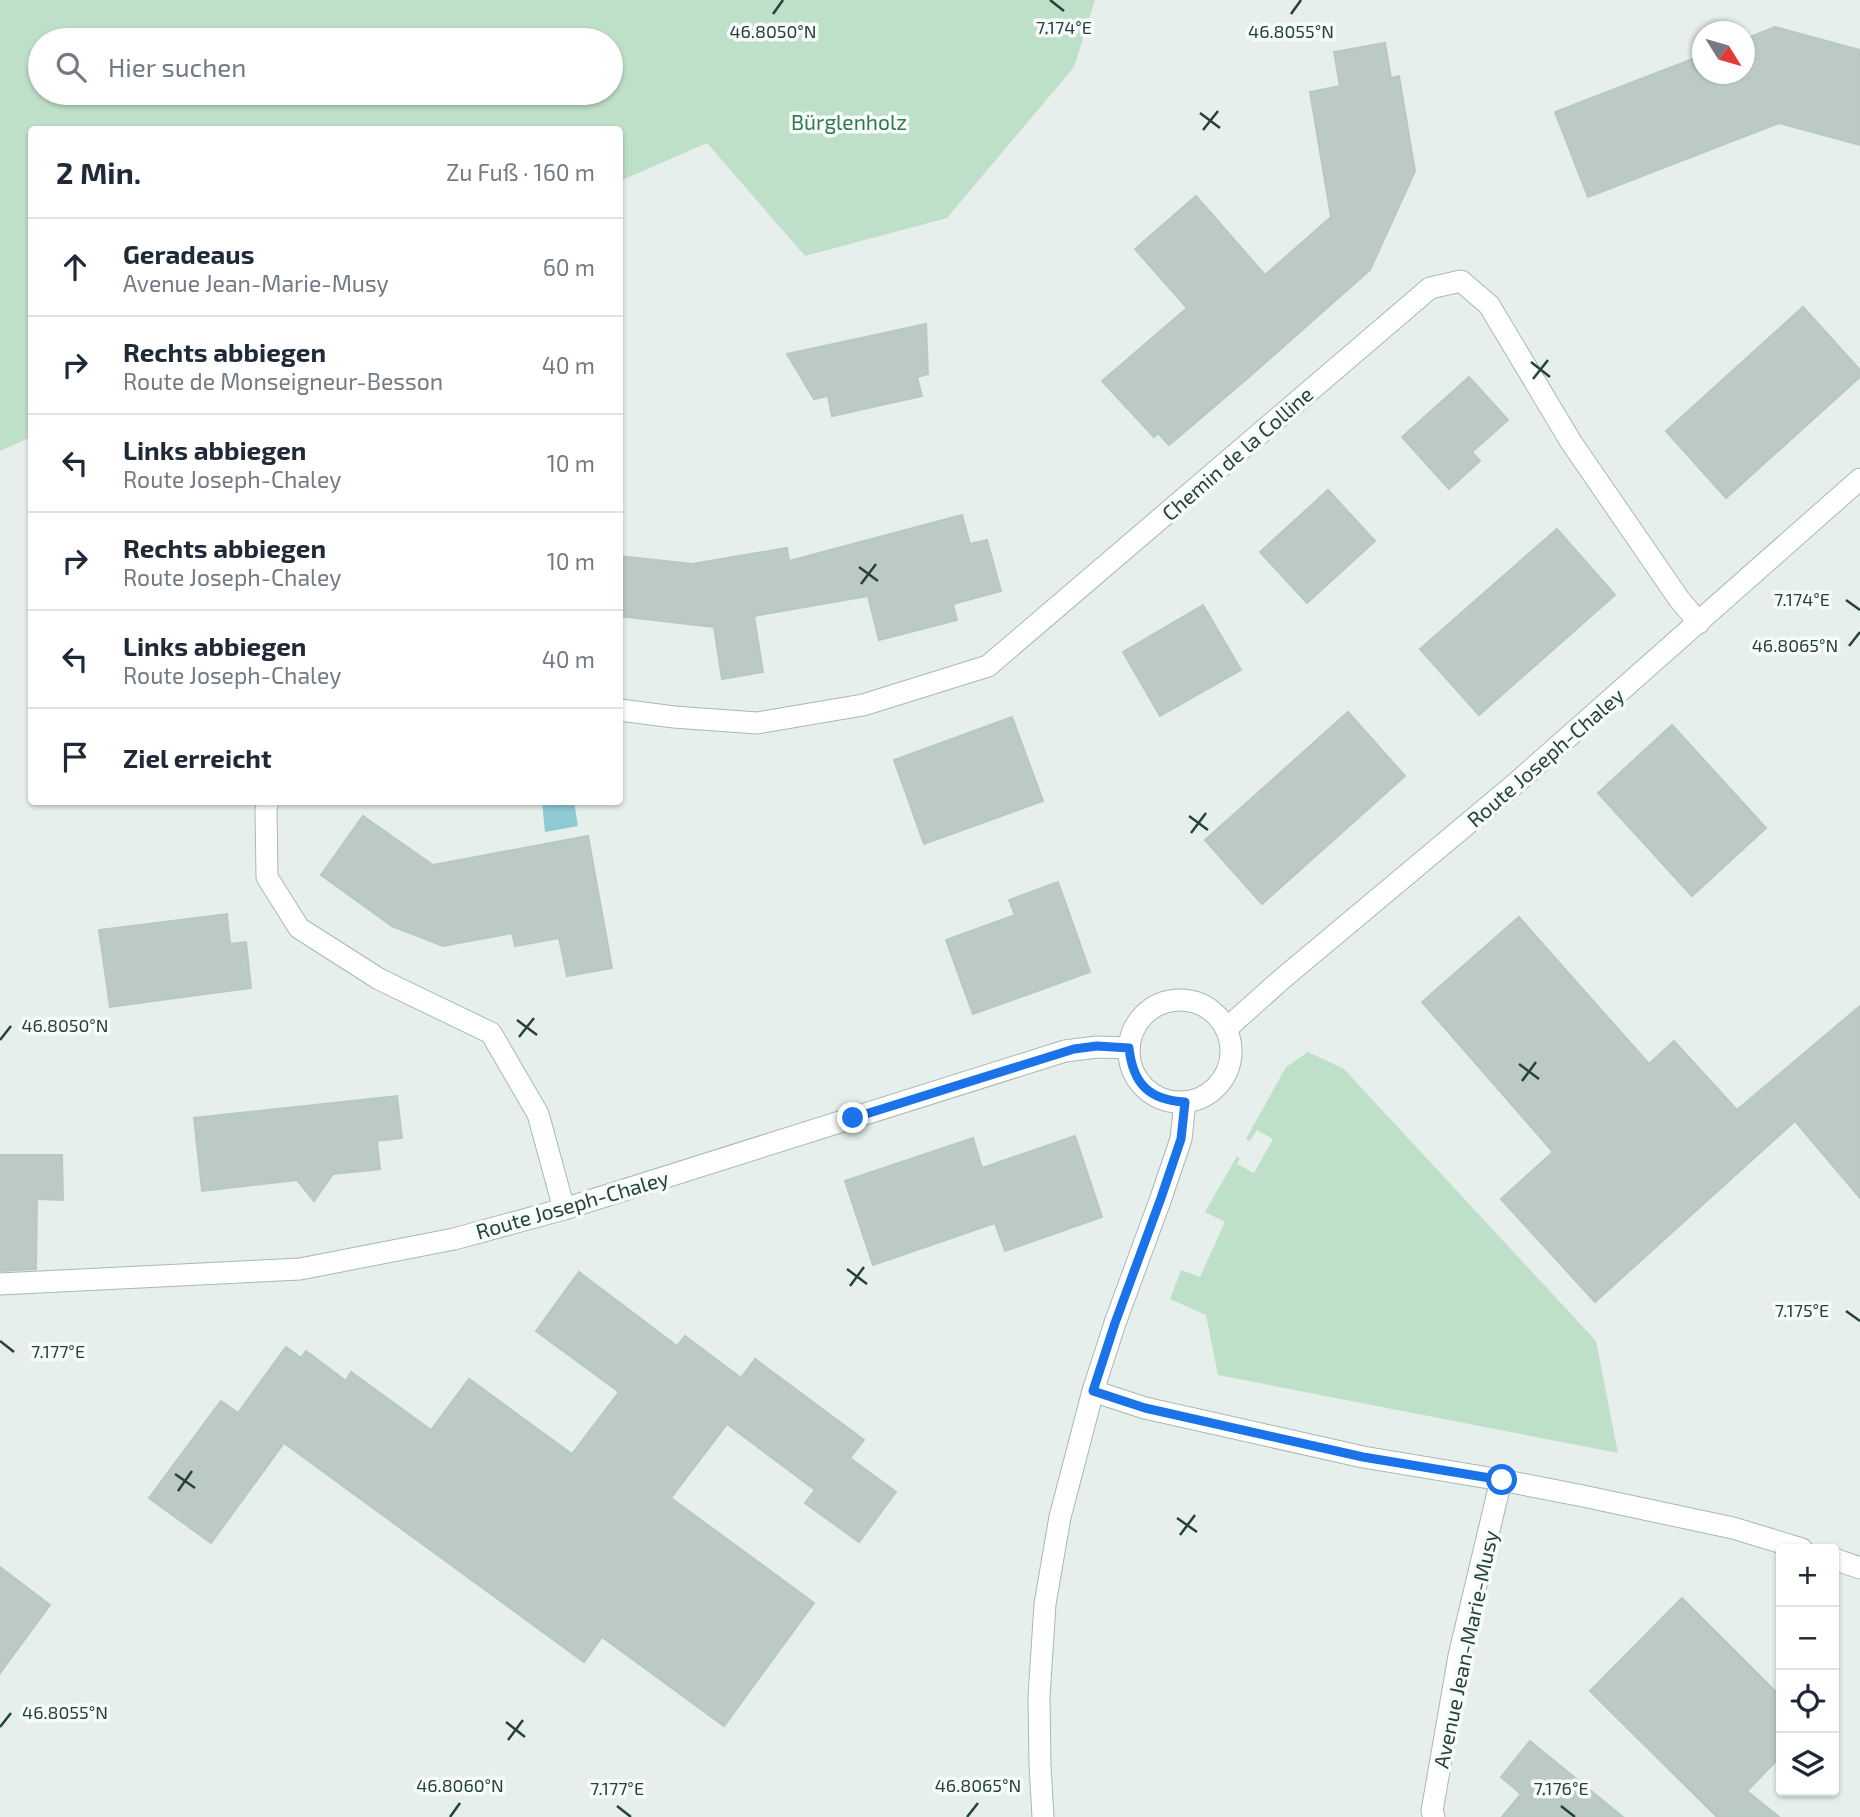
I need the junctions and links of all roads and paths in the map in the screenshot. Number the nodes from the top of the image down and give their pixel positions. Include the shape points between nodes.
1 (1860, 480) edge
2 (1699, 623) junction
3 (623, 710) edge
4 (267, 805) edge
5 (1226, 1029) junction
6 (1129, 1048) junction
7 (1185, 1102) junction
8 (564, 1209) junction
9 (0, 1284) edge
10 (1093, 1391) junction
11 (1502, 1480) junction
12 (1786, 1544) edge
13 (1839, 1561) edge
14 (1860, 1568) edge
15 (1043, 1817) edge
16 (1434, 1817) edge

1 - 2 street, Route Joseph-Chaley
2 - 3 street, Chemin de la Colline via 1571,442 1489,305 1461,281 1430,288 988,666 863,705 757,723
2 - 5 street, Route Joseph-Chaley
4 - 8 street via 267,877 299,928 379,979 491,1033 538,1114
5 - 6 street via 1204,1006 1187,1000 1171,1002 1142,1018
5 - 7 street via 1231,1045 1225,1077 1214,1090
6 - 7 street via 1133,1070 1144,1088 1156,1097
6 - 8 street, Route Joseph-Chaley via 1065,1051
7 - 10 street via 1181,1139
8 - 9 street, Route Joseph-Chaley via 454,1239 300,1269
10 - 11 street via 1145,1408 1350,1454
10 - 15 street via 1060,1517 1045,1604 1039,1697
11 - 12 street via 1733,1528
11 - 16 street, Avenue Jean-Marie-Musy via 1460,1656
13 - 14 street

